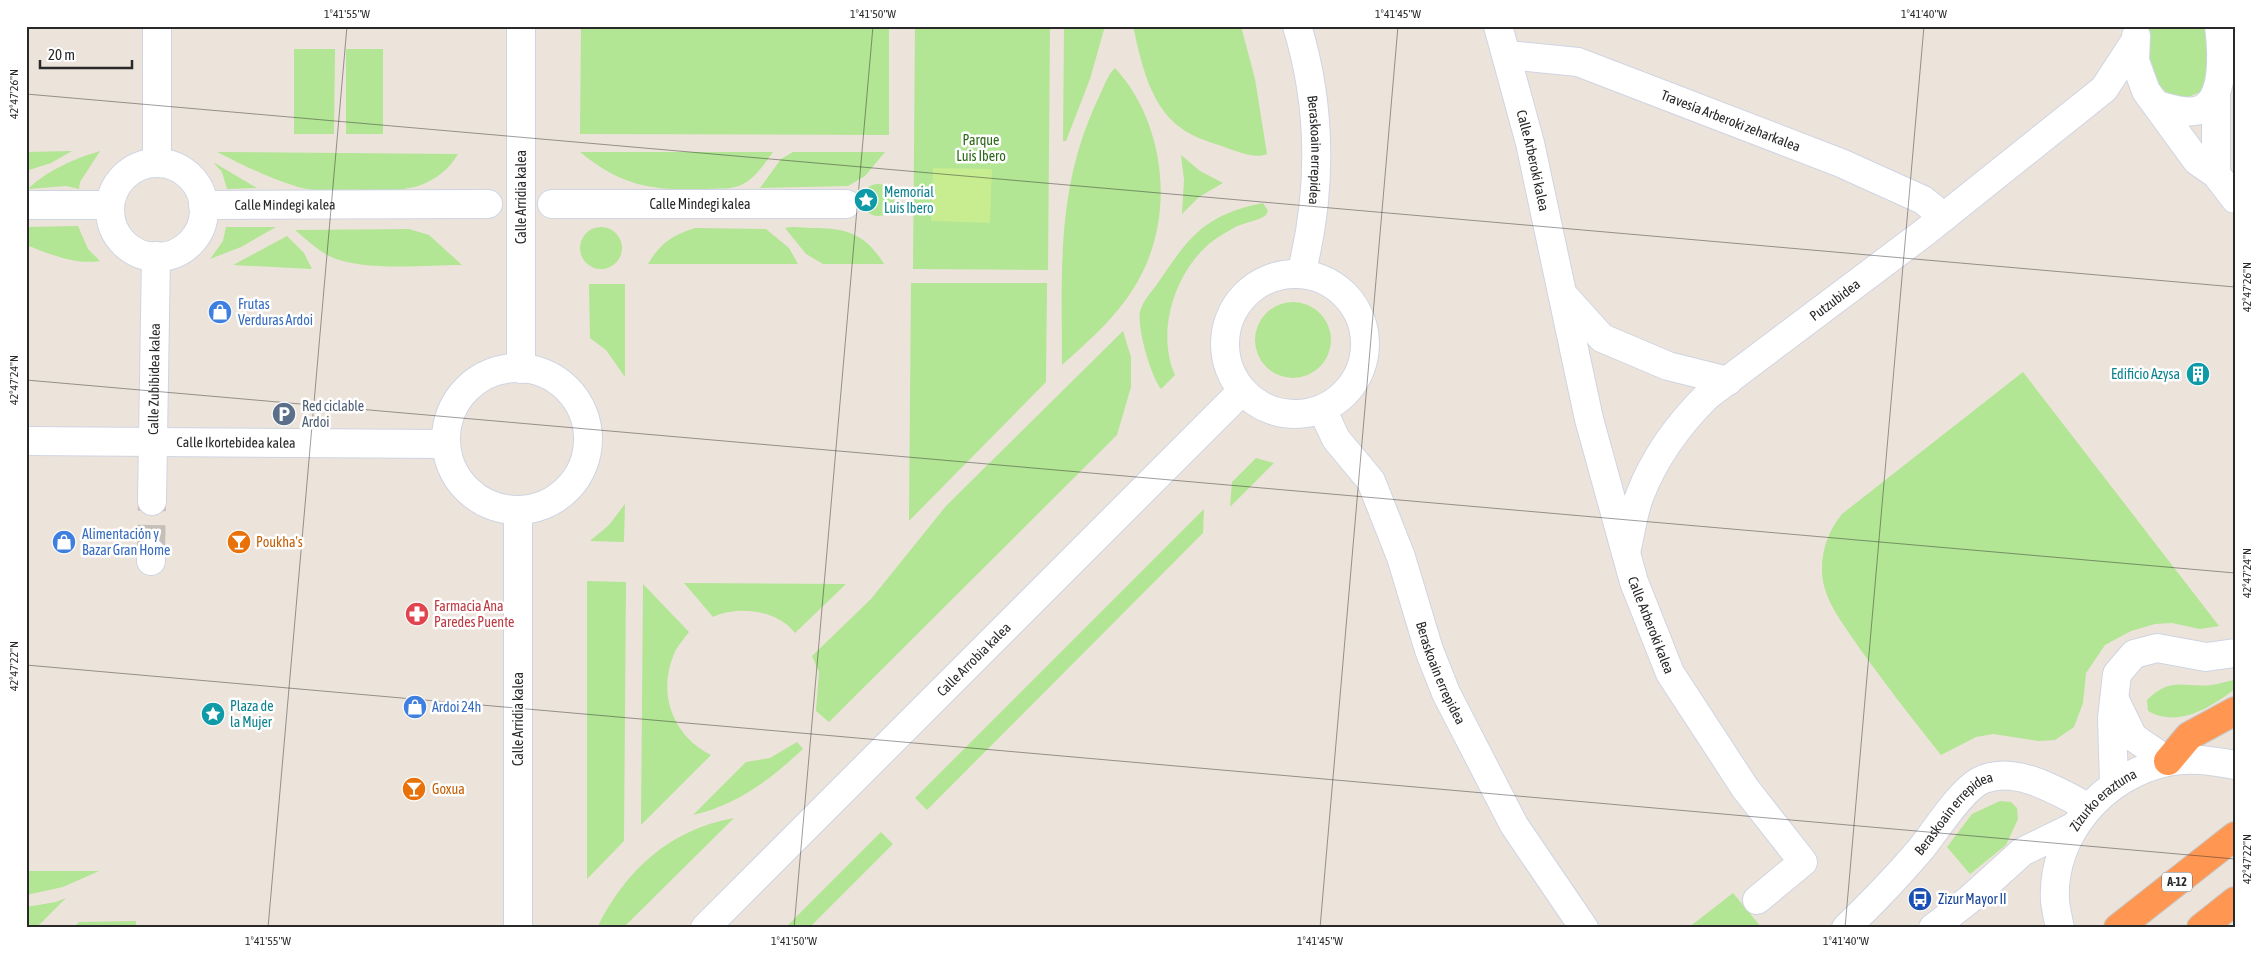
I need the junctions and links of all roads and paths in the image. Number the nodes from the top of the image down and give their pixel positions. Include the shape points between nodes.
1 (157, 26) edge
2 (522, 26) edge
3 (1297, 26) edge
4 (1498, 26) edge
5 (2219, 26) edge
6 (2137, 35) edge
7 (1507, 56) junction
8 (2104, 89) junction
9 (2216, 93) junction
10 (2152, 98) junction
11 (157, 163) junction
12 (2216, 174) junction
13 (2235, 199) edge
14 (488, 204) dead end
15 (552, 204) dead end
16 (846, 204) dead end
17 (26, 205) edge
18 (110, 205) junction
19 (203, 205) junction
20 (1944, 217) junction
21 (156, 256) junction
22 (1301, 274) junction
23 (1564, 296) junction
24 (521, 369) junction
25 (1728, 381) junction
26 (1242, 391) junction
27 (1322, 409) junction
28 (26, 441) edge
29 (153, 442) junction
30 (446, 444) junction
31 (152, 501) tunnel mouth
32 (518, 510) junction
33 (1626, 554) junction
34 (2235, 653) edge
35 (2114, 699) junction
36 (2235, 711) edge
37 (2168, 762) junction
38 (2235, 766) edge
39 (2114, 784) junction
40 (2081, 817) junction
41 (2235, 836) edge
42 (1757, 900) dead end
43 (2235, 901) edge
44 (518, 928) edge
45 (705, 928) edge
46 (1584, 928) edge
47 (1846, 928) edge
48 (1933, 928) edge
49 (2060, 928) edge
50 (2118, 928) edge
51 (2200, 928) edge

1 - 11 street
2 - 24 street, Calle Arridia kalea
3 - 22 street, Beraskoain errepidea via 1314,103 1316,170 1310,238
4 - 7 street, Calle Arberoki kalea
5 - 9 street via 2221,64
6 - 8 street, Putzubidea
6 - 10 street via 2135,61
7 - 20 street, Travesía Arberoki zeharkalea via 1578,62 1841,163 1923,200
7 - 23 street, Calle Arberoki kalea
8 - 10 street
8 - 20 street, Putzubidea
9 - 10 street via 2207,106 2196,111 2180,111
9 - 12 street
10 - 12 street via 2197,161
11 - 18 street via 143,165 121,180
11 - 19 street via 170,165 193,180
12 - 13 street
14 - 19 street, Calle Mindegi kalea
15 - 16 street, Calle Mindegi kalea
17 - 18 street
18 - 21 street via 110,220 125,245 138,253
19 - 21 street via 203,221 196,236 184,249 169,256
20 - 25 street, Putzubidea
21 - 29 street, Calle Zubibidea kalea
22 - 26 street via 1261,283 1239,301 1232,313 1227,326 1225,353 1234,380
22 - 27 street via 1327,282 1348,299 1361,322 1364,335 1365,349 1358,374 1342,396
23 - 25 street, Calle Arberoki kalea via 1602,338 1668,366
23 - 33 street, Calle Arberoki kalea via 1589,419
24 - 30 street via 491,373 466,390 450,415
24 - 32 street via 547,375 569,391 583,414 588,440 582,466 567,489 545,504
25 - 33 street, Putzubidea via 1707,396 1680,423 1660,452 1639,496
26 - 27 street via 1274,411 1294,414
26 - 45 street, Calle Arrobia kalea
27 - 46 street, Beraskoain errepidea via 1336,439 1371,481 1401,557 1428,650 1446,693 1514,824
28 - 29 street, Calle Ikortebidea kalea
29 - 30 street, Calle Ikortebidea kalea
29 - 31 street, Calle Zubibidea kalea
30 - 32 street via 456,474 469,491 497,507
32 - 44 street, Calle Arridia kalea
33 - 42 street, Calle Arberoki kalea via 1670,673 1745,788 1802,862
34 - 35 street via 2206,657 2157,648 2134,654 2116,674
35 - 37 street via 2133,737
35 - 39 street
36 - 37 highway via 2189,736
37 - 38 street, Zizurko eraztuna via 2203,759
37 - 39 street, Zizurko eraztuna via 2137,771
39 - 40 street, Zizurko eraztuna
40 - 47 street, Beraskoain errepidea via 2050,787 2010,775 1983,779 1964,794 1921,849
40 - 48 street via 2022,852
40 - 49 street, Zizurko eraztuna via 2060,862 2055,900
41 - 50 highway, A-12
43 - 51 highway

